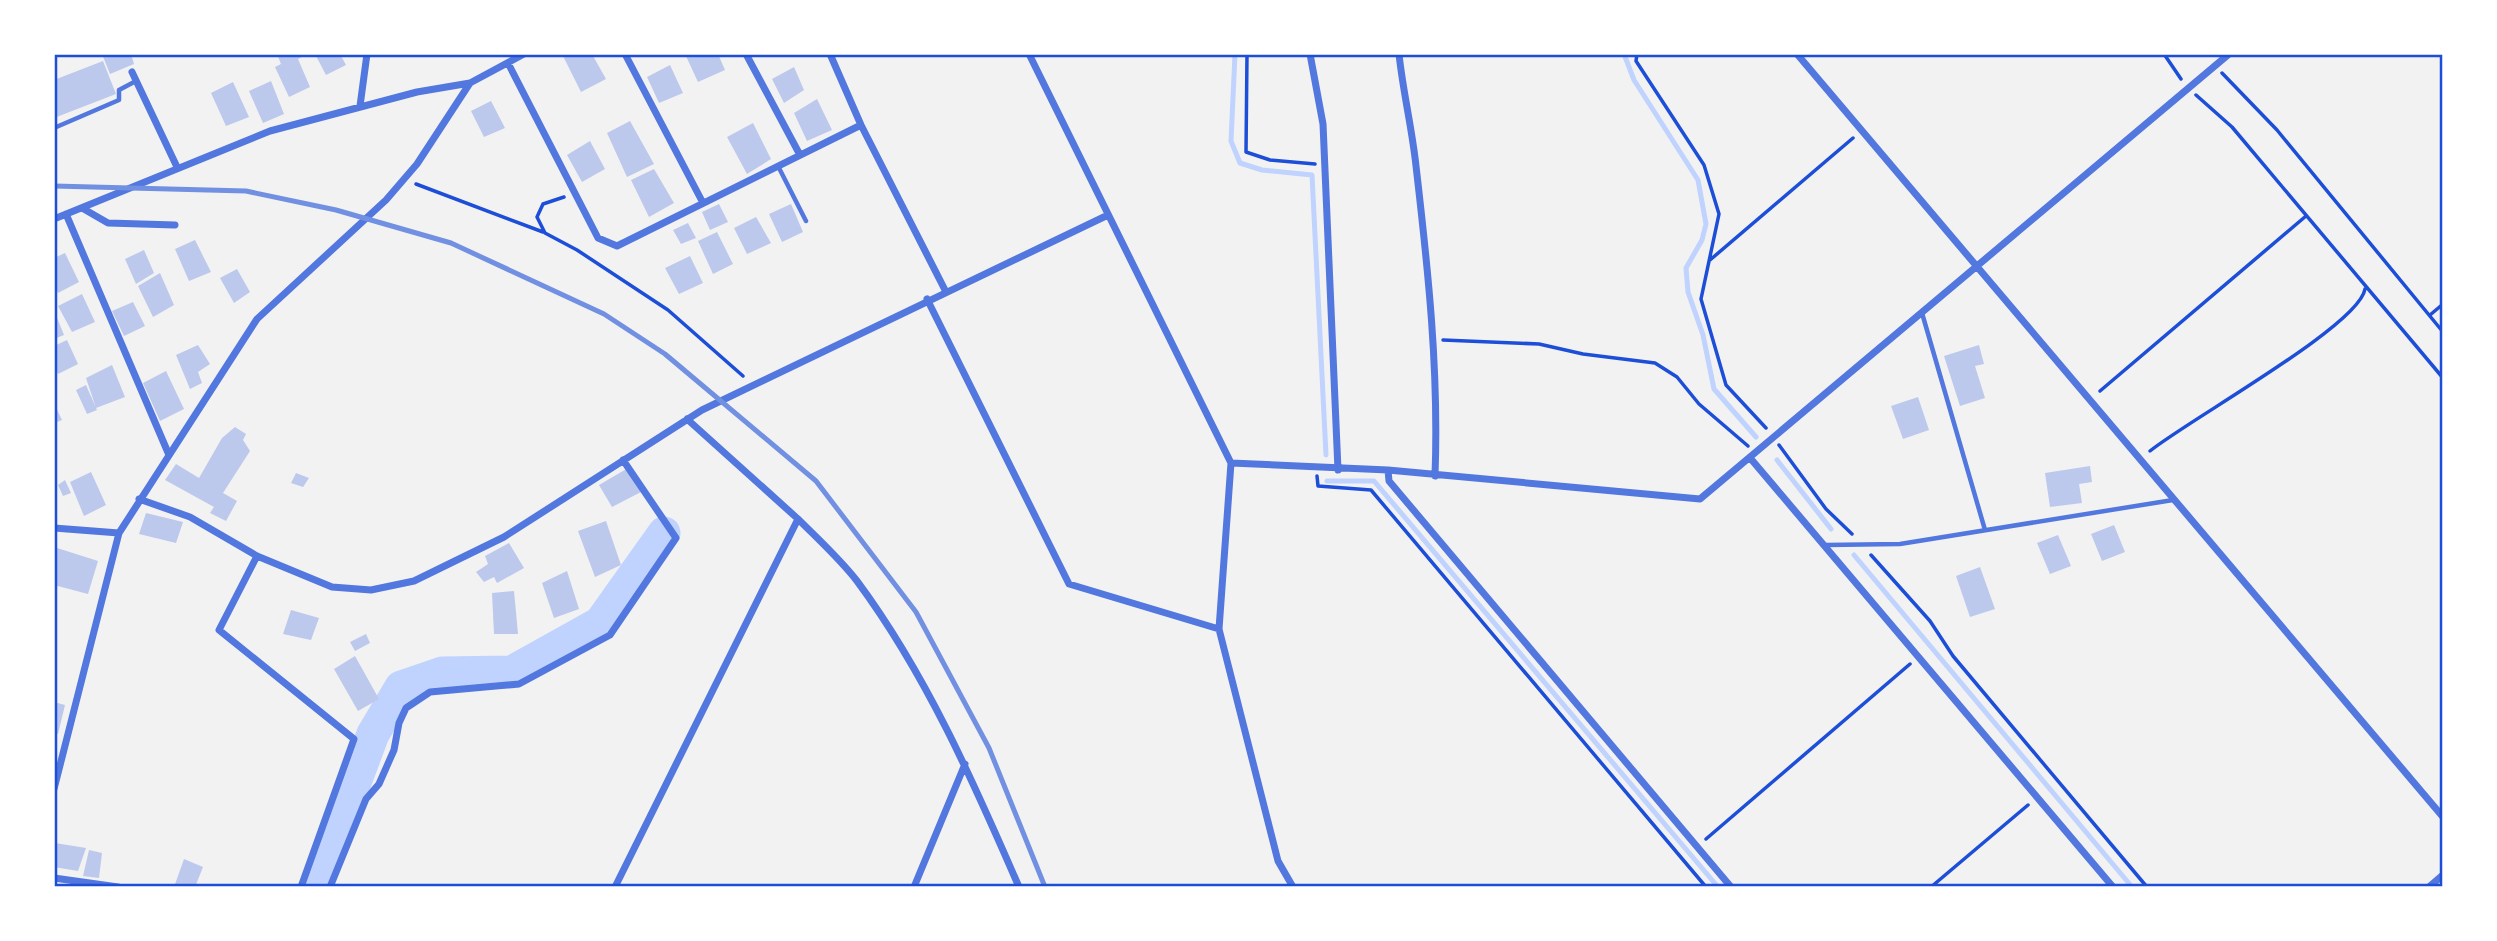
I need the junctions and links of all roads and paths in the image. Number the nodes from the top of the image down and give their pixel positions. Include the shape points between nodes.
1 (367, 54) edge
2 (524, 54) edge
3 (625, 54) edge
4 (746, 54) edge
5 (830, 54) edge
6 (1029, 54) edge
7 (1247, 54) edge
8 (1310, 54) edge
9 (1399, 54) edge
10 (1637, 54) edge
11 (1797, 54) edge
12 (2164, 54) edge
13 (2230, 54) edge
14 (508, 63) junction
15 (2215, 66) junction
16 (132, 72) dead end
17 (136, 81) junction
18 (470, 83) junction
19 (2189, 89) junction
20 (360, 106) junction
21 (861, 125) junction
22 (54, 128) edge
23 (1862, 131) junction
24 (800, 156) junction
25 (1321, 164) dead end
26 (778, 166) junction
27 (177, 167) junction
28 (403, 180) junction
29 (575, 193) junction
30 (703, 203) junction
31 (82, 208) junction
32 (66, 214) junction
33 (1108, 215) junction
34 (2306, 216) junction
35 (54, 219) edge
36 (806, 221) dead end
37 (175, 225) dead end
38 (545, 233) junction
39 (1708, 261) junction
40 (1977, 267) junction
41 (2362, 284) junction
42 (945, 290) junction
43 (927, 299) junction
44 (2443, 304) edge
45 (1922, 313) junction
46 (2430, 315) junction
47 (2443, 332) edge
48 (1435, 340) junction
49 (2443, 378) edge
50 (752, 384) junction
51 (2090, 400) junction
52 (687, 419) junction
53 (1776, 438) junction
54 (169, 455) junction
55 (1754, 457) junction
56 (623, 460) junction
57 (2140, 460) junction
58 (1231, 463) junction
59 (1317, 469) junction
60 (1338, 470) junction
61 (1388, 470) junction
62 (1435, 476) junction
63 (139, 499) junction
64 (2174, 500) junction
65 (798, 519) junction
66 (54, 528) edge
67 (1985, 530) junction
68 (119, 533) junction
69 (1859, 542) junction
70 (1826, 545) junction
71 (257, 556) junction
72 (1219, 629) junction
73 (1919, 656) junction
74 (965, 764) junction
75 (54, 789) edge
76 (2038, 797) junction
77 (2443, 817) edge
78 (1697, 846) junction
79 (2443, 875) edge
80 (54, 878) edge
81 (118, 887) edge
82 (301, 887) edge
83 (330, 887) edge
84 (615, 887) edge
85 (914, 887) edge
86 (1019, 887) edge
87 (1293, 887) edge
88 (1706, 887) edge
89 (1731, 887) edge
90 (1931, 887) edge
91 (2113, 887) edge
92 (2147, 887) edge
93 (2429, 887) edge

1 - 20 street
2 - 14 street
3 - 30 street
4 - 24 street
5 - 21 street
6 - 33 street
7 - 25 path via 1246,152 1270,160
8 - 60 street via 1323,124
9 - 48 street
10 - 39 path via 1636,61 1704,165 1719,214
11 - 23 street
12 - 19 path
13 - 15 street
14 - 18 street
14 - 29 street
15 - 19 street
15 - 46 path via 2277,130
16 - 17 street
17 - 22 lane via 119,90 119,100
17 - 27 street
18 - 20 street
18 - 28 street
19 - 34 path via 2232,127
19 - 40 street
20 - 27 street via 270,131
21 - 24 street
21 - 42 street
23 - 39 path
23 - 40 street
24 - 26 street
26 - 30 street
26 - 36 lane
27 - 31 street
28 - 38 path
28 - 54 street via 257,319
29 - 30 street via 598,238 617,246
29 - 38 path via 543,204 537,217
31 - 32 street
31 - 37 street via 108,223
32 - 35 street
32 - 54 street
33 - 42 street
33 - 58 street
34 - 41 path
34 - 51 path
38 - 50 path via 668,310
39 - 53 path via 1701,299 1727,385
40 - 45 street
40 - 51 street
41 - 49 path
41 - 57 path via 2365,290 2356,306 2277,370 2192,420
42 - 43 street
43 - 50 street
43 - 72 street via 1069,584
44 - 46 path
45 - 53 street
45 - 67 lane
46 - 47 path
48 - 55 path via 1539,344 1663,366
48 - 62 street
50 - 52 street
51 - 57 street
52 - 56 street
52 - 65 street
53 - 55 street
53 - 69 path via 1826,509
54 - 63 street
55 - 62 street via 1700,499
55 - 70 street
56 - 71 street via 504,537 415,581 371,590 332,587
56 - 83 street via 676,538 610,635 519,684 430,692 407,708 394,750 379,784 366,799
57 - 64 street
58 - 59 street
58 - 72 street
59 - 60 street
59 - 88 path via 1318,486 1371,490
60 - 61 street
61 - 62 street
61 - 78 street via 1389,481
63 - 68 street
63 - 71 street via 190,517
64 - 67 lane
64 - 77 street
65 - 74 street via 855,579 894,635
65 - 84 street
66 - 68 street
67 - 69 lane via 1900,544
68 - 75 street
69 - 70 lane
69 - 92 path via 1930,621 1953,656
70 - 73 street
71 - 82 street via 219,630 354,739
72 - 87 street via 1278,860
73 - 76 street
73 - 78 path
74 - 85 street
74 - 86 street
76 - 90 path
76 - 91 street
78 - 89 street
79 - 93 street
80 - 81 street

